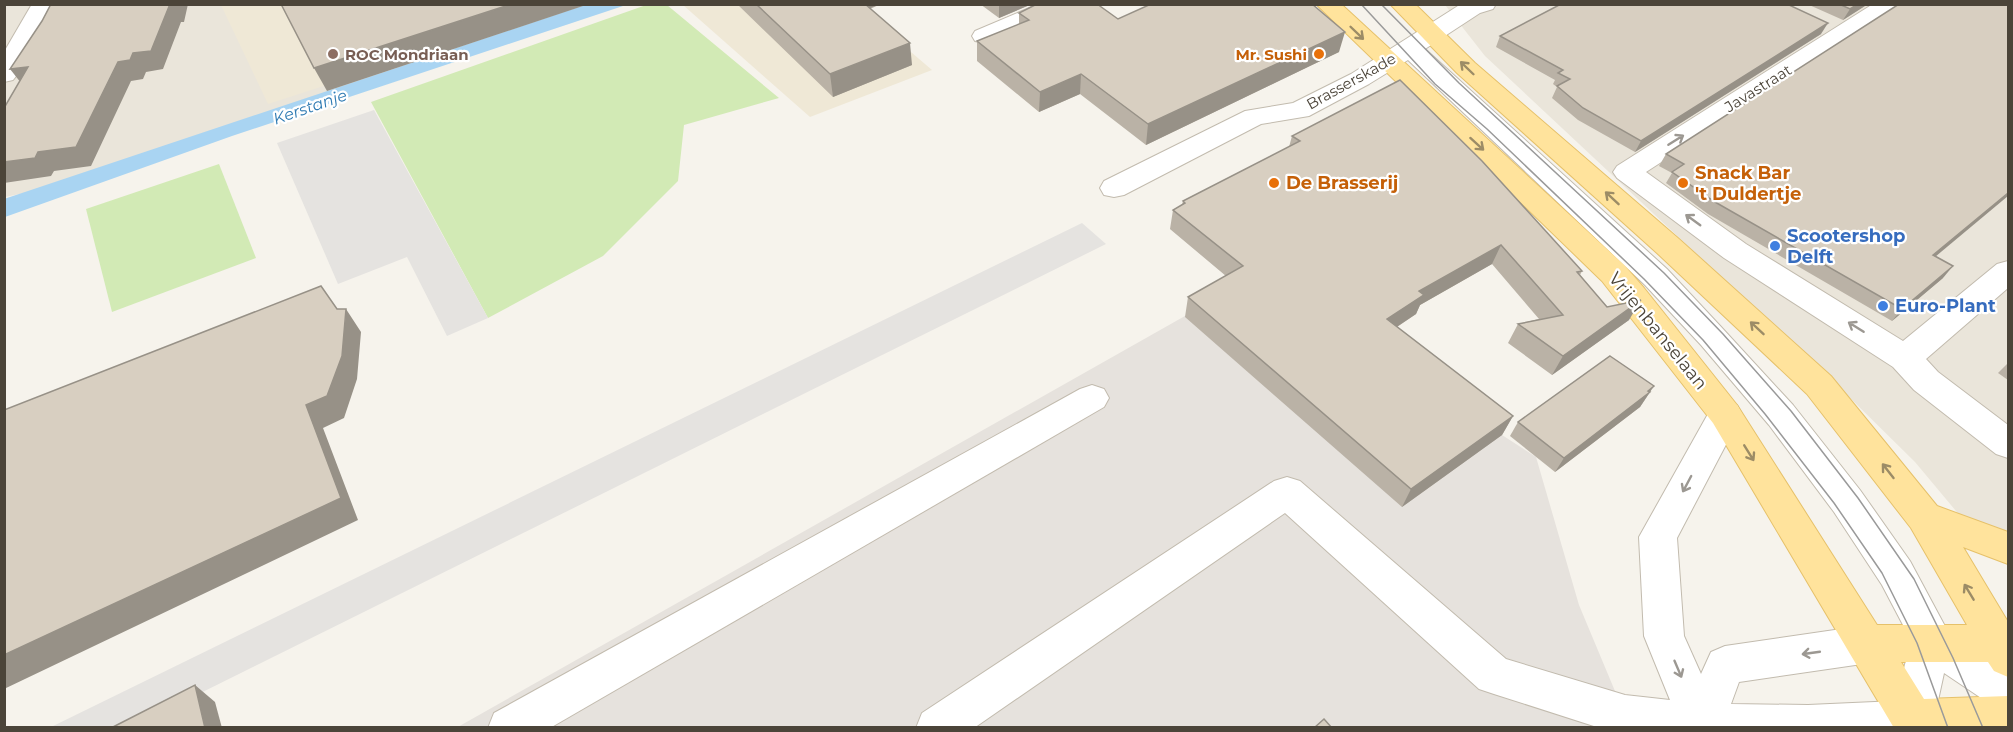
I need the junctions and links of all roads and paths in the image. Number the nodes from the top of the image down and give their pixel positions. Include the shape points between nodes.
1 (44, 4) edge
2 (1061, 4) edge
3 (1327, 4) edge
4 (1401, 4) edge
5 (1485, 4) edge
6 (1890, 4) edge
7 (984, 36) edge
8 (1410, 48) junction
9 (4, 75) edge
10 (1114, 188) dead end
11 (1668, 246) junction
12 (1735, 251) junction
13 (2008, 272) edge
14 (1905, 358) junction
15 (1092, 399) dead end
16 (1725, 414) junction
17 (2008, 444) edge
18 (1924, 517) junction
19 (2008, 548) edge
20 (1933, 643) junction
21 (1869, 644) junction
22 (2005, 648) edge
23 (2008, 692) edge
24 (2008, 716) edge
25 (1916, 724) edge
26 (1702, 726) edge
27 (509, 728) edge
28 (937, 728) edge

1 - 9 street
2 - 7 street
3 -> 8 main road, Vrijenbanselaan
4 - 8 main road, Vrijenbanselaan
5 - 8 street, Brasserskade via 1472,8
12 -> 6 street, Javastraat via 1627,172 1834,28
8 - 10 street, Brasserskade via 1300,110 1254,117
11 -> 8 main road, Vrijenbanselaan via 1466,68
8 -> 16 main road, Vrijenbanselaan via 1508,173 1633,296
8 - 20 street, Vrijenbanselaan via 1656,277 1728,354 1847,501 1896,573
11 - 12 street
18 -> 11 main road, Vrijenbanselaan via 1819,385
14 -> 12 street
13 - 14 street
14 - 17 street via 1926,381
15 - 27 street
16 -> 21 main road, Vrijenbanselaan
16 -> 26 street via 1658,537 1664,636
18 - 19 main road
22 -> 18 main road, Vrijenbanselaan
20 - 21 main road
20 - 22 main road
20 - 23 street, Vrijenbanselaan
20 - 25 street via 1925,664
21 - 25 main road, Vrijenbanselaan
21 -> 26 street via 1725,665
24 - 25 main road
25 - 26 street
26 - 28 street via 1625,715 1494,675 1287,492

